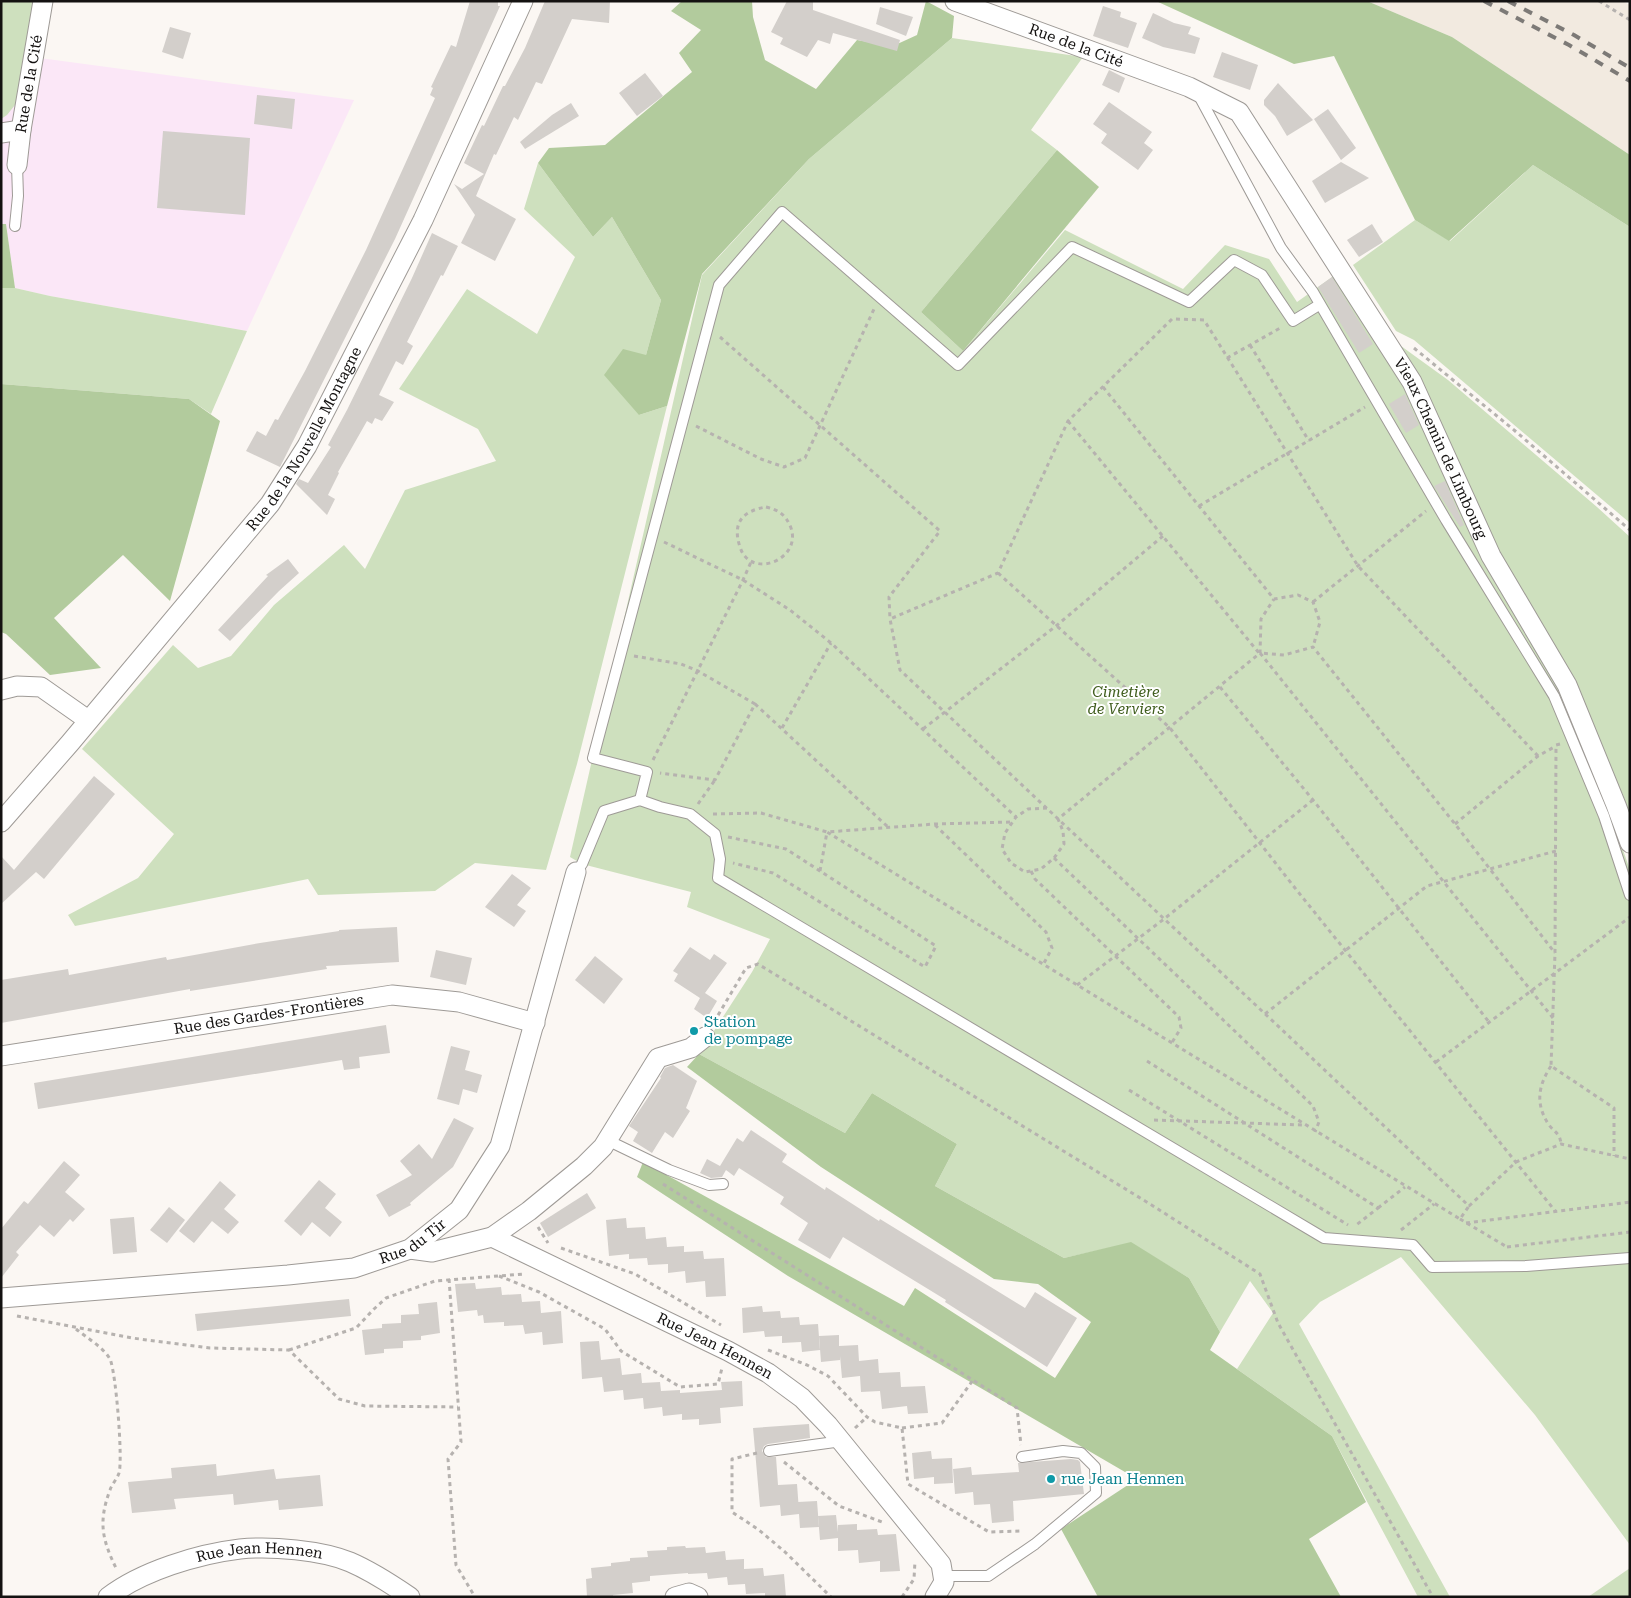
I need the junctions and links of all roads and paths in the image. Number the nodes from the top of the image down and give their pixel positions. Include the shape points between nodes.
1 (43, 1) edge
2 (523, 1) edge
3 (955, 1) edge
4 (1599, 1) edge
5 (1630, 20) edge
6 (1196, 91) junction
7 (21, 130) junction
8 (1, 133) edge
9 (18, 165) joint
10 (15, 226) dead end
11 (880, 297) junction
12 (1319, 305) junction
13 (1293, 321) junction
14 (708, 327) junction
15 (1250, 345) junction
16 (1409, 345) dead end
17 (1227, 358) junction
18 (1103, 386) junction
19 (1376, 400) junction
20 (683, 419) junction
21 (1068, 421) junction
22 (819, 425) junction
23 (1309, 441) junction
24 (1287, 453) junction
25 (1436, 503) junction
26 (1199, 506) junction
27 (1630, 530) edge
28 (1163, 536) junction
29 (652, 537) junction
30 (750, 562) junction
31 (1358, 566) junction
32 (998, 573) junction
33 (744, 580) junction
34 (1274, 600) junction
35 (1313, 602) junction
36 (890, 619) junction
37 (1056, 626) junction
38 (831, 643) junction
39 (1313, 647) junction
40 (1260, 653) junction
41 (621, 654) junction
42 (698, 671) junction
43 (1220, 686) junction
44 (1, 690) edge
45 (755, 704) junction
46 (945, 712) junction
47 (88, 720) junction
48 (782, 728) junction
49 (1170, 728) junction
50 (923, 729) junction
51 (1572, 739) junction
52 (1556, 745) junction
53 (1538, 756) junction
54 (648, 772) junction
55 (715, 780) junction
56 (640, 800) junction
57 (1313, 800) junction
58 (1047, 808) junction
59 (690, 814) junction
60 (1016, 817) junction
61 (1058, 819) junction
62 (1, 822) edge
63 (1012, 822) junction
64 (935, 824) junction
65 (1455, 824) junction
66 (888, 827) junction
67 (828, 832) junction
68 (715, 834) junction
69 (1260, 843) junction
70 (1630, 843) edge
71 (1556, 851) junction
72 (1054, 858) junction
73 (720, 860) junction
74 (1490, 869) junction
75 (820, 871) junction
76 (1031, 871) junction
77 (576, 872) joint
78 (1444, 882) junction
79 (1630, 895) edge
80 (1398, 908) junction
81 (1630, 917) edge
82 (1164, 919) junction
83 (1139, 939) junction
84 (1345, 950) junction
85 (1555, 953) junction
86 (1115, 956) junction
87 (1043, 965) junction
88 (1554, 973) junction
89 (1077, 985) junction
90 (1531, 991) junction
91 (1265, 1014) junction
92 (1553, 1018) junction
93 (1489, 1022) junction
94 (535, 1023) junction
95 (705, 1037) joint
96 (1171, 1044) junction
97 (1, 1056) edge
98 (1146, 1061) dead end
99 (1436, 1062) junction
100 (1551, 1066) junction
101 (1129, 1090) dead end
102 (1122, 1118) junction
103 (1179, 1120) junction
104 (1244, 1123) junction
105 (1304, 1125) junction
106 (1315, 1132) junction
107 (607, 1140) junction
108 (1561, 1144) junction
109 (1614, 1156) junction
110 (1630, 1159) edge
111 (1516, 1162) junction
112 (662, 1184) dead end
113 (723, 1184) dead end
114 (1405, 1186) junction
115 (1630, 1202) edge
116 (1434, 1204) junction
117 (1468, 1206) junction
118 (1378, 1208) junction
119 (529, 1211) junction
120 (1556, 1212) junction
121 (1460, 1219) junction
122 (1466, 1223) junction
123 (1630, 1232) edge
124 (492, 1237) junction
125 (1385, 1243) junction
126 (1507, 1247) junction
127 (410, 1249) junction
128 (1630, 1258) edge
129 (1537, 1265) junction
130 (531, 1274) dead end
131 (496, 1275) junction
132 (449, 1279) junction
133 (1, 1298) edge
134 (13, 1314) dead end
135 (74, 1328) junction
136 (728, 1329) dead end
137 (764, 1348) dead end
138 (289, 1350) junction
139 (723, 1360) dead end
140 (973, 1380) junction
141 (458, 1408) junction
142 (902, 1428) junction
143 (842, 1441) junction
144 (769, 1451) junction
145 (1022, 1457) joint
146 (886, 1523) dead end
147 (1021, 1530) dead end
148 (915, 1559) dead end
149 (943, 1576) junction
150 (125, 1586) junction
151 (108, 1597) edge
152 (410, 1597) edge
153 (476, 1597) edge
154 (676, 1597) edge
155 (698, 1597) edge
156 (831, 1597) edge
157 (902, 1597) edge
158 (935, 1597) edge
159 (1433, 1597) edge

1 - 7 street, Rue de la Cité
2 - 47 street, Rue de la Nouvelle Montagne via 423,220 307,446 270,504
3 - 6 street, Rue de la Cité
4 - 5 path
6 - 12 lane via 1281,248
6 - 70 street, Vieux Chemin de Limbourg via 1239,112 1412,382 1491,556 1567,685
7 - 8 street
7 - 9 street, Rue de la Cité
9 - 10 lane
11 - 13 lane via 958,365 1072,247 1189,302 1234,260 1262,275
11 - 14 lane via 782,212 719,285
11 - 22 path
12 - 13 lane
12 - 19 lane
13 - 15 path
14 - 20 lane
14 - 22 path
15 - 17 path
15 - 23 path
16 - 27 path
17 - 18 path via 1204,320 1172,319
17 - 24 path
18 - 21 path
18 - 26 path
19 - 23 path
19 - 25 lane
20 - 22 path via 784,467 805,458
20 - 29 lane
21 - 28 path
21 - 32 path
22 - 36 path via 940,531 889,597
23 - 24 path
24 - 26 path
24 - 31 path
25 - 31 path
25 - 51 lane via 1554,696
26 - 34 path
28 - 37 path
28 - 40 path
29 - 33 path
29 - 41 lane
30 - 30 path via 740,550 737,537 739,522 755,509 779,510 788,520 792,533 791,547 783,557 772,562
30 - 33 path
31 - 35 path
31 - 53 path
32 - 36 path
32 - 37 path
33 - 38 path via 790,610
33 - 42 path
34 - 35 path via 1298,595
34 - 40 path via 1261,620
35 - 39 path via 1320,622
36 - 46 path via 900,670
37 - 46 path
37 - 49 path
38 - 48 path
38 - 50 path
39 - 40 path via 1284,655
39 - 65 path
40 - 43 path
40 - 78 path
41 - 42 path via 680,664
41 - 54 lane via 592,758
42 - 45 path
42 - 54 path
43 - 49 path
43 - 57 path
44 - 47 street via 17,686 41,687
45 - 48 path
45 - 55 path
46 - 50 path
46 - 58 path
47 - 62 street, Rue de la Nouvelle Montagne
48 - 66 path
49 - 61 path
49 - 69 path
50 - 60 path
51 - 52 path
51 - 79 lane via 1604,816
52 - 53 path
52 - 71 path
53 - 65 path
54 - 55 path
54 - 56 lane
55 - 59 path
56 - 59 lane
56 - 77 lane via 604,811
57 - 69 path
57 - 80 path
58 - 60 path via 1028,809
58 - 61 path
59 - 67 path via 761,813
59 - 68 lane
60 - 63 path
61 - 72 path via 1064,844
61 - 82 path
63 - 64 path
63 - 76 path via 1005,832 1002,849 1011,863 1025,872
64 - 66 path
64 - 87 path via 1046,932 1052,948
65 - 74 path
66 - 67 path
67 - 75 path
67 - 87 path
68 - 73 lane
68 - 75 path via 786,849
69 - 82 path
69 - 84 path
71 - 74 path
71 - 85 path
72 - 76 path via 1041,869
72 - 83 path
73 - 75 path via 773,873 925,967 936,946
73 - 102 lane via 718,878
74 - 78 path
74 - 85 path
76 - 86 path via 1035,880
77 - 94 street, Rue du Tir
78 - 80 path via 1427,886
78 - 90 path
80 - 84 path
80 - 93 path
81 - 88 path
82 - 83 path
82 - 91 path
83 - 86 path
83 - 106 path via 1314,1106 1319,1122
84 - 91 path
84 - 99 path
85 - 88 path
86 - 89 path
86 - 96 path via 1179,1018 1181,1028
87 - 89 path
88 - 90 path
88 - 92 path
89 - 96 path
90 - 92 path
90 - 93 path
91 - 117 path
92 - 100 path
93 - 99 path
94 - 97 street, Rue des Gardes-Frontières via 459,1002 392,995
94 - 127 street, Rue du Tir via 500,1146 459,1210
95 - 107 street via 691,1048 658,1058
95 - 159 path via 746,968 758,964 1260,1274 1278,1323
96 - 105 path
98 - 104 path
99 - 111 path
100 - 108 path via 1542,1080 1542,1113 1560,1136
100 - 109 path via 1614,1108
101 - 103 path
102 - 103 path
102 - 125 lane via 1324,1238
103 - 104 path
103 - 118 path via 1353,1228
104 - 105 path
104 - 118 path
105 - 106 path
106 - 114 path
107 - 113 lane via 669,1170 709,1185
107 - 119 street via 584,1166
108 - 109 path
108 - 111 path
109 - 110 path
111 - 117 path
111 - 120 path
112 - 140 path
114 - 116 path
114 - 118 path
115 - 120 path
116 - 121 path
116 - 125 path
117 - 121 path
119 - 124 street
119 - 136 path, Rue Jean Hennen via 548,1243 635,1274
120 - 122 path
121 - 122 path
122 - 126 path
123 - 126 path
124 - 127 street via 432,1252
124 - 143 street, Rue Jean Hennen via 768,1373 802,1398
125 - 129 lane via 1413,1244 1432,1267
126 - 129 path
127 - 133 street, Rue du Tir via 354,1268
128 - 129 lane
130 - 131 path
131 - 132 path
131 - 139 path via 538,1292 605,1330 621,1351 680,1387 718,1384
132 - 138 path via 386,1298 356,1328
132 - 141 path
134 - 135 path via 19,1318
135 - 138 path via 210,1348
135 - 150 path via 104,1351 113,1375 121,1459 119,1473 104,1506 102,1524 105,1541
137 - 142 path, Rue Jean Hennen via 828,1376 875,1422
138 - 141 path via 338,1399 365,1406
140 - 142 path via 942,1423
140 - 145 path via 1017,1408
141 - 153 path via 461,1442 448,1459 456,1565
142 - 147 path via 908,1484 989,1532
143 - 144 lane
143 - 149 street, Rue Jean Hennen via 941,1564
144 - 146 path via 839,1506
144 - 156 path via 732,1459 732,1512 785,1552
145 - 149 lane via 1063,1450 1081,1453 1095,1467 1096,1493 1035,1544 988,1576
148 - 157 path via 914,1579
149 - 158 street via 944,1582
150 - 151 street, Rue Jean Hennen
150 - 152 street, Rue Jean Hennen via 202,1556 241,1549 280,1549 313,1552 349,1562
154 - 155 street via 689,1593

